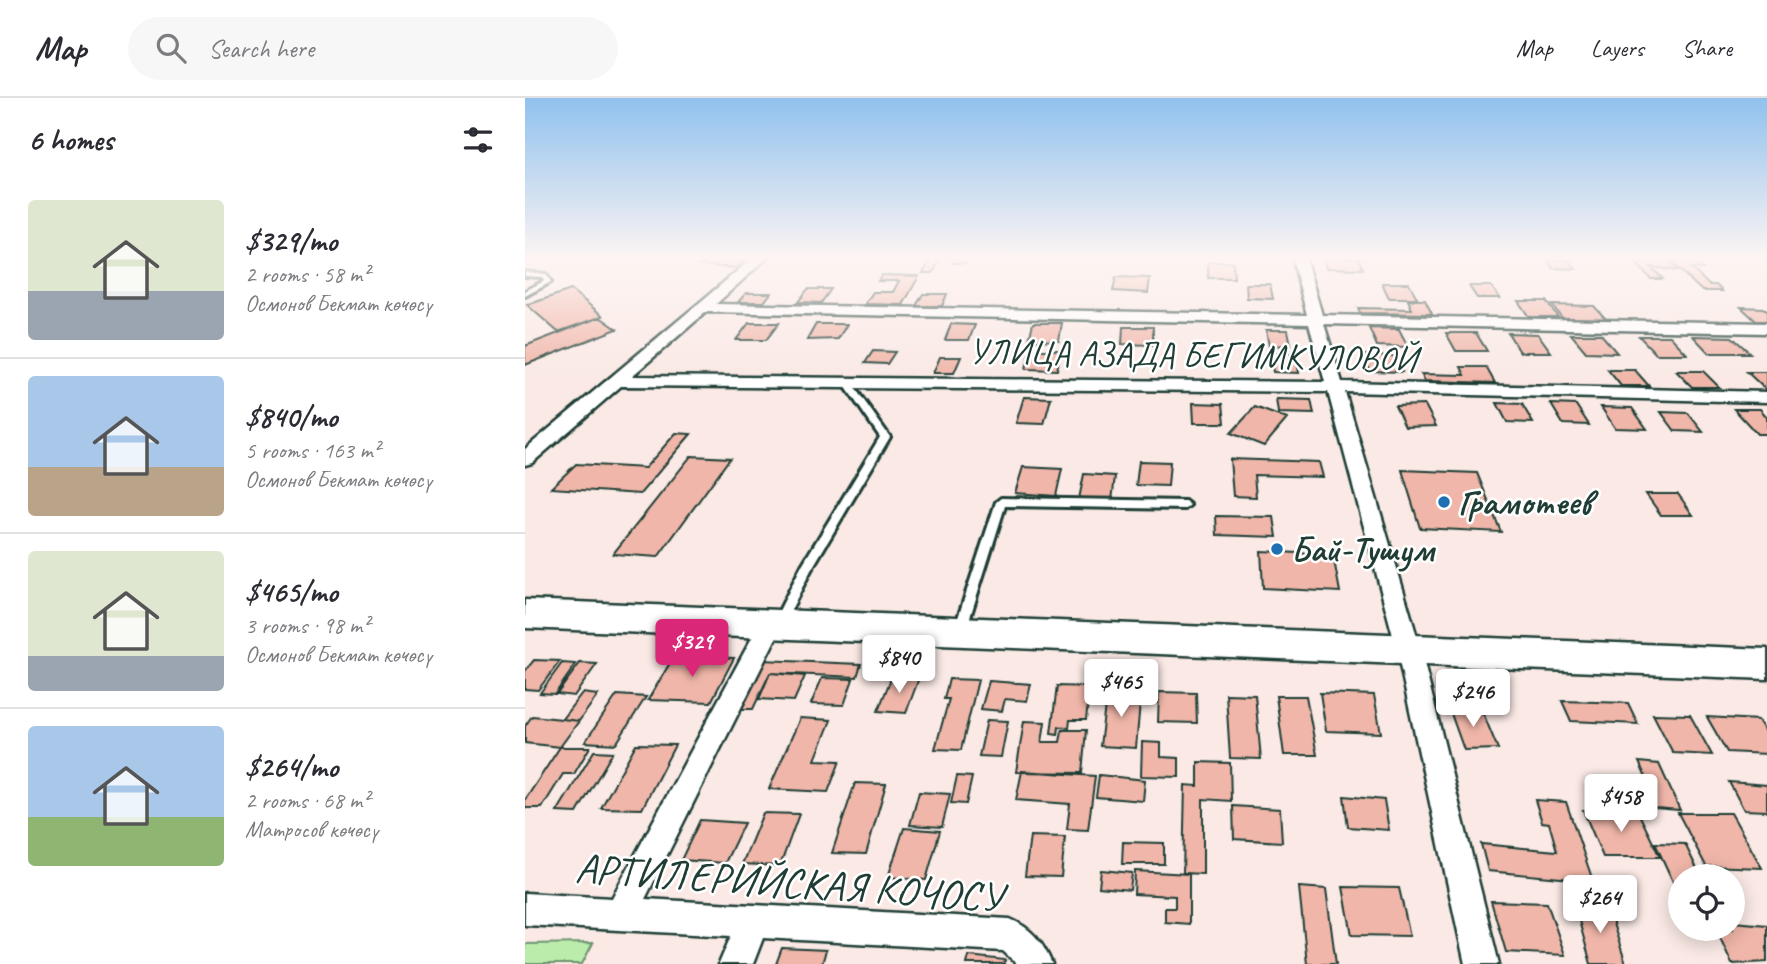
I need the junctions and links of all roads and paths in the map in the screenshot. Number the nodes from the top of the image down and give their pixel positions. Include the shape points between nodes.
1 (716, 297) edge
2 (1308, 297) edge
3 (704, 308) junction
4 (1314, 320) junction
5 (1767, 328) edge
6 (618, 381) junction
7 (847, 383) junction
8 (1334, 387) junction
9 (1767, 397) edge
10 (525, 459) edge
11 (1185, 505) dead end
12 (525, 614) edge
13 (773, 626) junction
14 (959, 632) junction
15 (1408, 647) junction
16 (1767, 664) edge
17 (525, 909) edge
18 (622, 912) junction
19 (753, 921) junction
20 (737, 964) edge
21 (1035, 964) edge
22 (1482, 964) edge

1 - 3 street
2 - 4 street
3 - 4 street
3 - 6 street
4 - 5 street
4 - 8 street
6 - 7 street, УЛИЦА АЗАДА БЕГИМКУЛОВОЙ
6 - 10 street
7 - 8 street, УЛИЦА АЗАДА БЕГИМКУЛОВОЙ
7 - 13 lane via 885,437
8 - 9 street, УЛИЦА АЗАДА БЕГИМКУЛОВОЙ
8 - 15 street
11 - 14 lane via 1002,502
12 - 13 main road
13 - 14 main road
13 - 18 street
14 - 15 main road
15 - 16 main road
15 - 22 street
17 - 18 street, АРТИЛЕРИЙСКАЯ КОЧОСУ
18 - 19 street, АРТИЛЕРИЙСКАЯ КОЧОСУ
19 - 20 street
19 - 21 street, АРТИЛЕРИЙСКАЯ КОЧОСУ via 1010,935 1028,950

